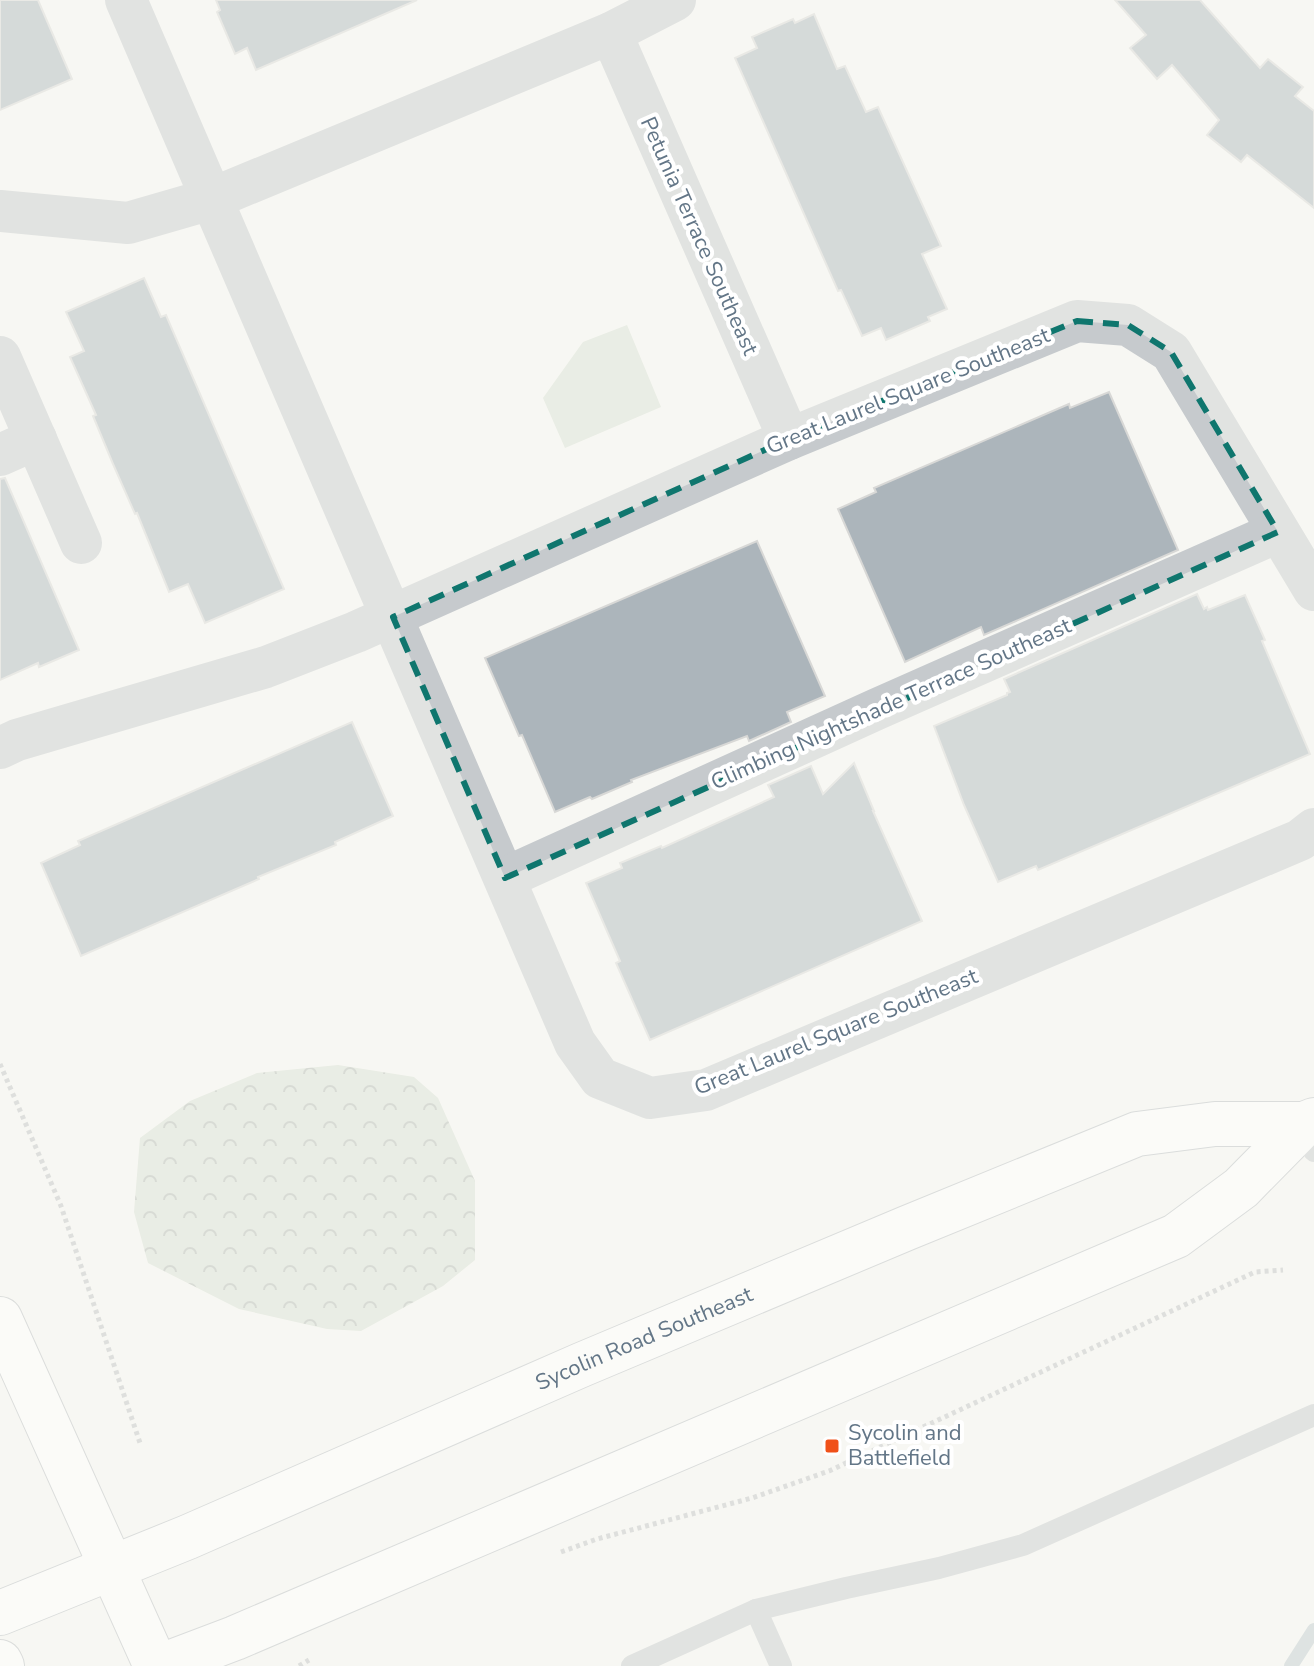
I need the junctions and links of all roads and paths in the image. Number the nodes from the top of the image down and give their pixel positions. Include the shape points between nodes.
1 (126, 0) edge
2 (675, 0) edge
3 (611, 33) junction
4 (211, 199) junction
5 (0, 211) edge
6 (0, 357) edge
7 (789, 439) junction
8 (18, 447) edge
9 (1278, 532) junction
10 (81, 543) dead end
11 (1314, 590) edge
12 (393, 617) junction
13 (0, 748) edge
14 (1314, 829) edge
15 (505, 878) junction
16 (0, 1064) edge
17 (1311, 1132) edge
18 (1283, 1270) dead end
19 (0, 1319) edge
20 (1314, 1415) edge
21 (141, 1446) dead end
22 (554, 1555) dead end
23 (112, 1568) junction
24 (756, 1610) junction
25 (0, 1613) edge
26 (319, 1655) dead end
27 (159, 1666) edge
28 (299, 1666) edge
29 (632, 1666) edge
30 (781, 1666) edge

1 - 4 street, Great Laurel Square Southeast
2 - 3 street
3 - 4 street
3 - 7 street, Petunia Terrace Southeast
4 - 5 street via 128,223
4 - 12 street, Great Laurel Square Southeast
6 - 8 street
7 - 9 street, Great Laurel Square Southeast via 1077,321 1128,325 1171,352
7 - 12 street, Great Laurel Square Southeast
8 - 10 street
9 - 11 street, Great Laurel Square Southeast
9 - 15 street, Climbing Nightshade Terrace Southeast
12 - 13 street via 266,667
12 - 15 street, Great Laurel Square Southeast
14 - 15 street, Great Laurel Square Southeast via 1300,840 706,1090 650,1098 600,1078 575,1043
16 - 21 path via 61,1206
17 - 23 main road, Sycolin Road Southeast via 1215,1124 1137,1134 581,1365
17 - 27 main road, Sycolin Road Southeast via 1176,1236
18 - 22 path via 1255,1272 829,1471
19 - 23 main road
20 - 24 lane via 1023,1545
23 - 25 main road, Sycolin Road Southeast
23 - 27 main road
24 - 29 lane
24 - 30 lane
26 - 28 path

